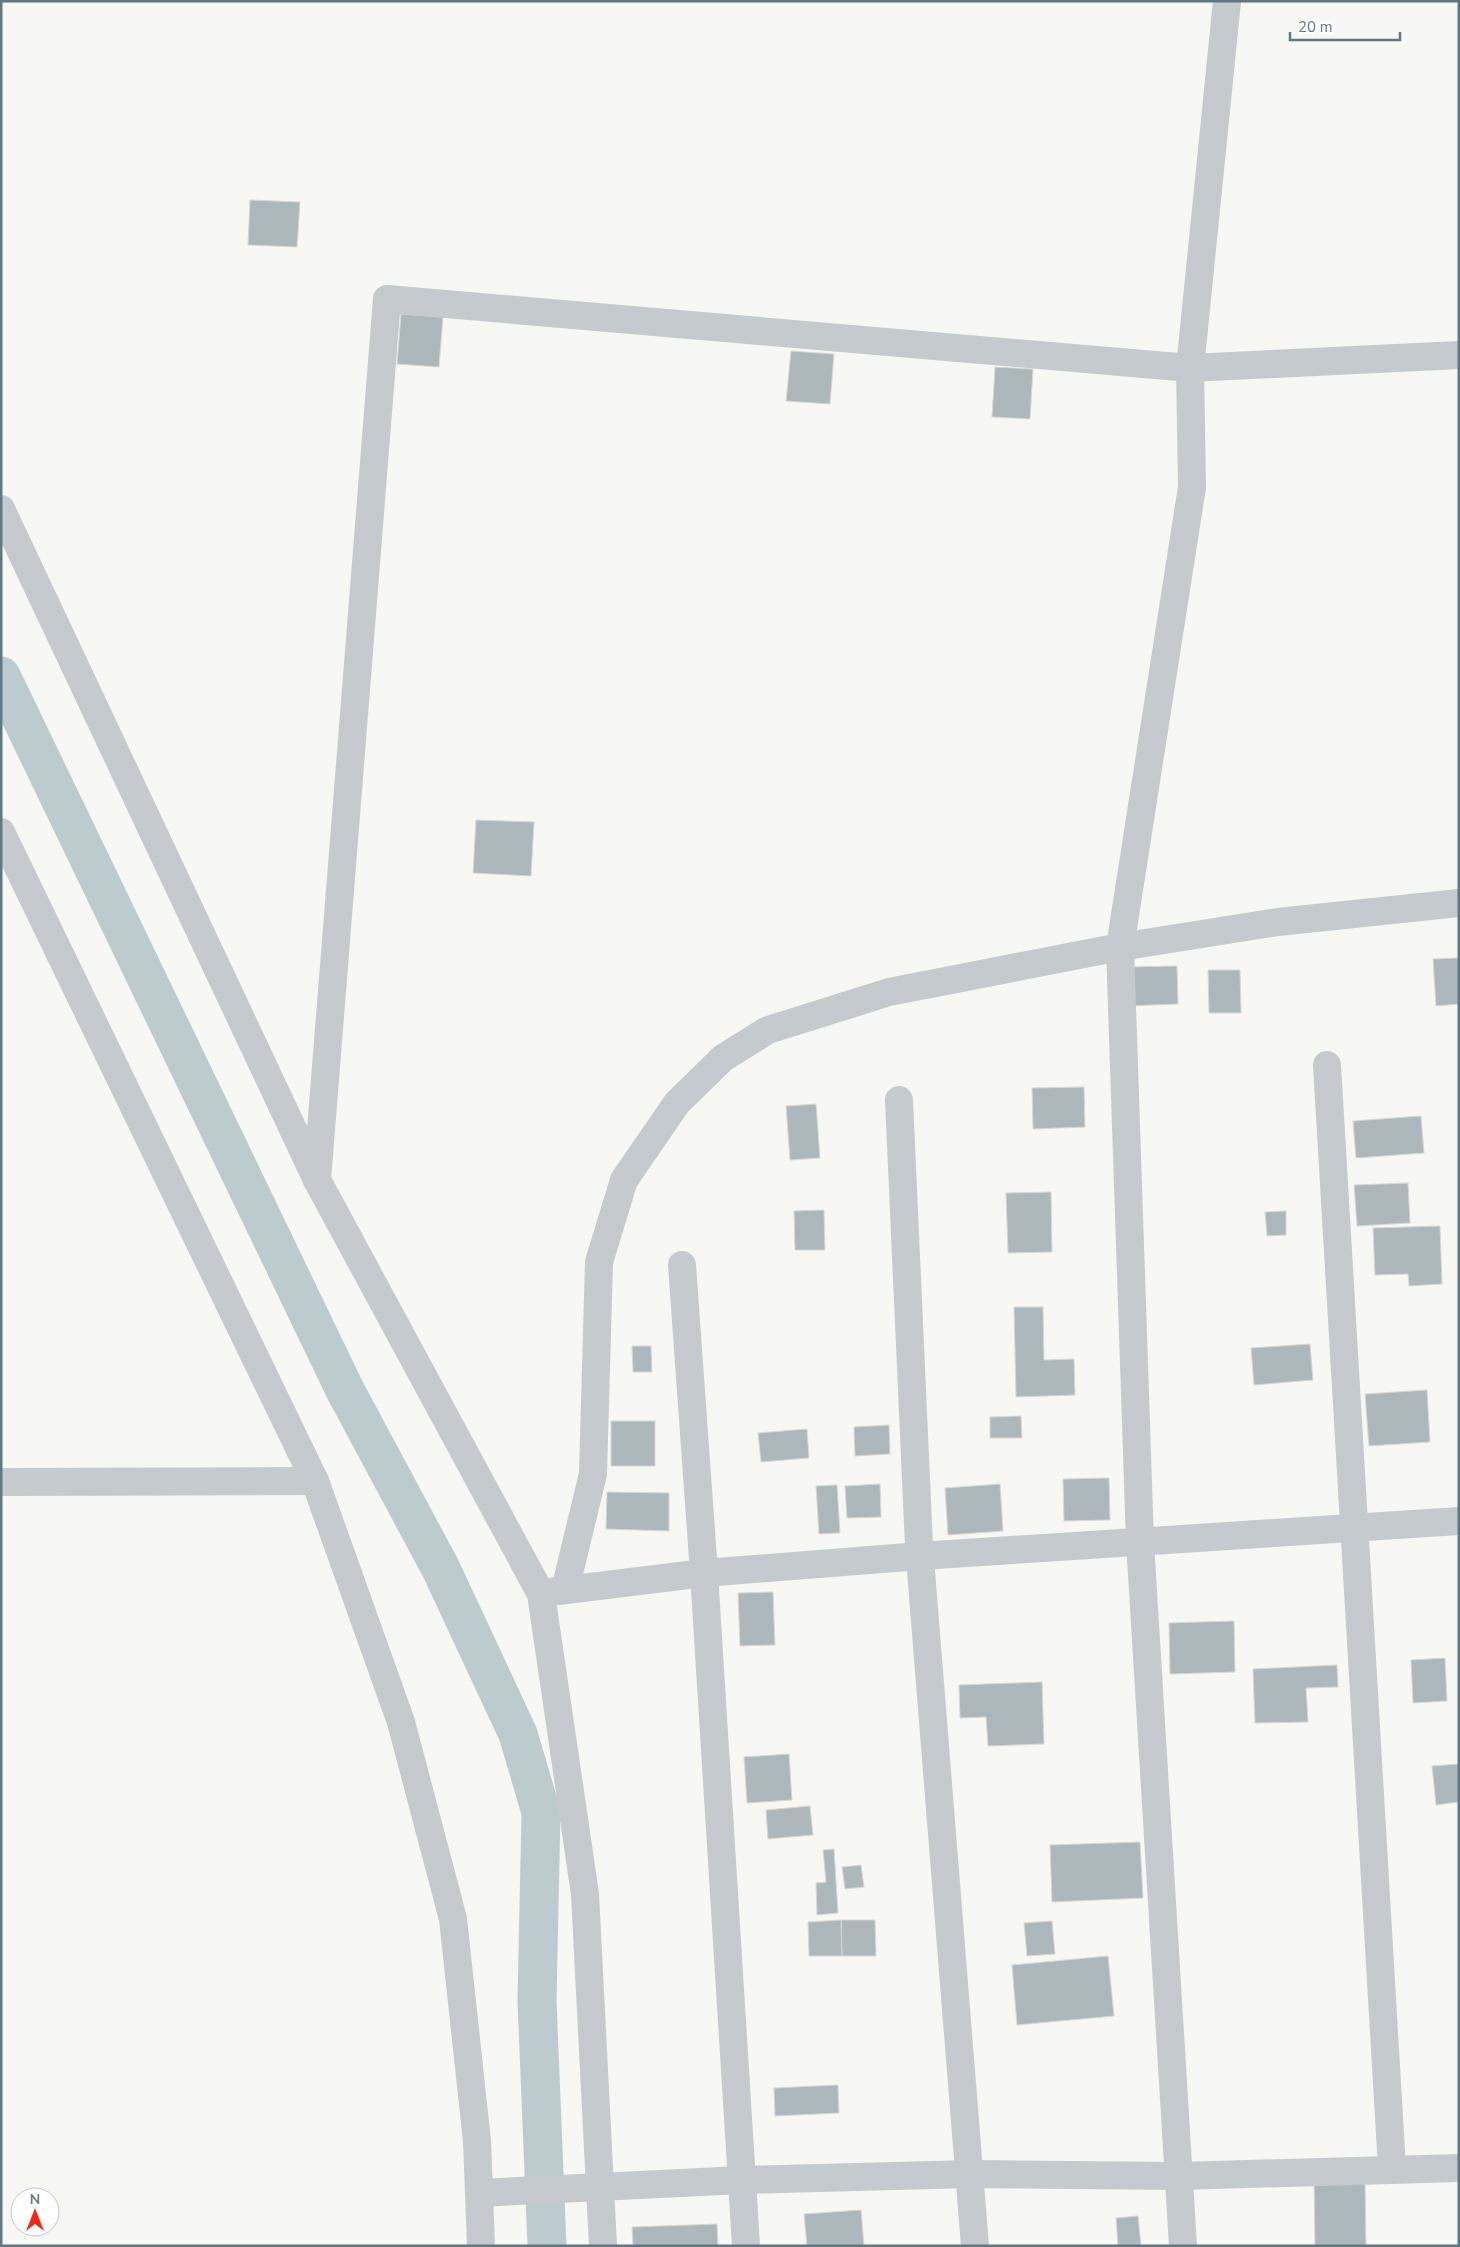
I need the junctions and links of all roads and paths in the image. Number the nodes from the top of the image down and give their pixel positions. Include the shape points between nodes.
1 (1227, 1) edge
2 (1459, 356) edge
3 (1190, 368) junction
4 (1, 509) edge
5 (1, 832) edge
6 (1459, 902) edge
7 (1120, 947) junction
8 (1328, 1065) dead end
9 (899, 1100) dead end
10 (316, 1180) junction
11 (682, 1265) dead end
12 (315, 1481) junction
13 (1, 1482) edge
14 (1459, 1521) edge
15 (1356, 1528) junction
16 (1140, 1542) junction
17 (920, 1556) junction
18 (704, 1573) junction
19 (553, 1592) junction
20 (1392, 2168) junction
21 (1459, 2168) edge
22 (971, 2174) junction
23 (1179, 2176) junction
24 (741, 2180) junction
25 (601, 2187) junction
26 (479, 2193) junction
27 (481, 2246) edge
28 (603, 2246) edge
29 (746, 2246) edge
30 (975, 2246) edge
31 (1183, 2246) edge

1 - 3 street
2 - 3 street
3 - 7 street via 1192,487
3 - 10 street via 387,299
4 - 10 street
5 - 12 street
6 - 7 street via 1278,922
7 - 16 street
7 - 19 street via 889,992 768,1030 722,1058 677,1103 624,1180 598,1262 593,1474
8 - 15 street
9 - 17 street
10 - 19 street
11 - 18 street
12 - 13 street
12 - 26 street via 401,1722 454,1918 477,2141
14 - 15 street
15 - 16 street
15 - 20 street
16 - 17 street
16 - 23 street
17 - 18 street
17 - 22 street
18 - 19 street
18 - 24 street
19 - 25 street via 585,1894
20 - 21 street
20 - 23 street
22 - 23 street
22 - 24 street
22 - 30 street
23 - 31 street
24 - 25 street
24 - 29 street
25 - 26 street
25 - 28 street
26 - 27 street

